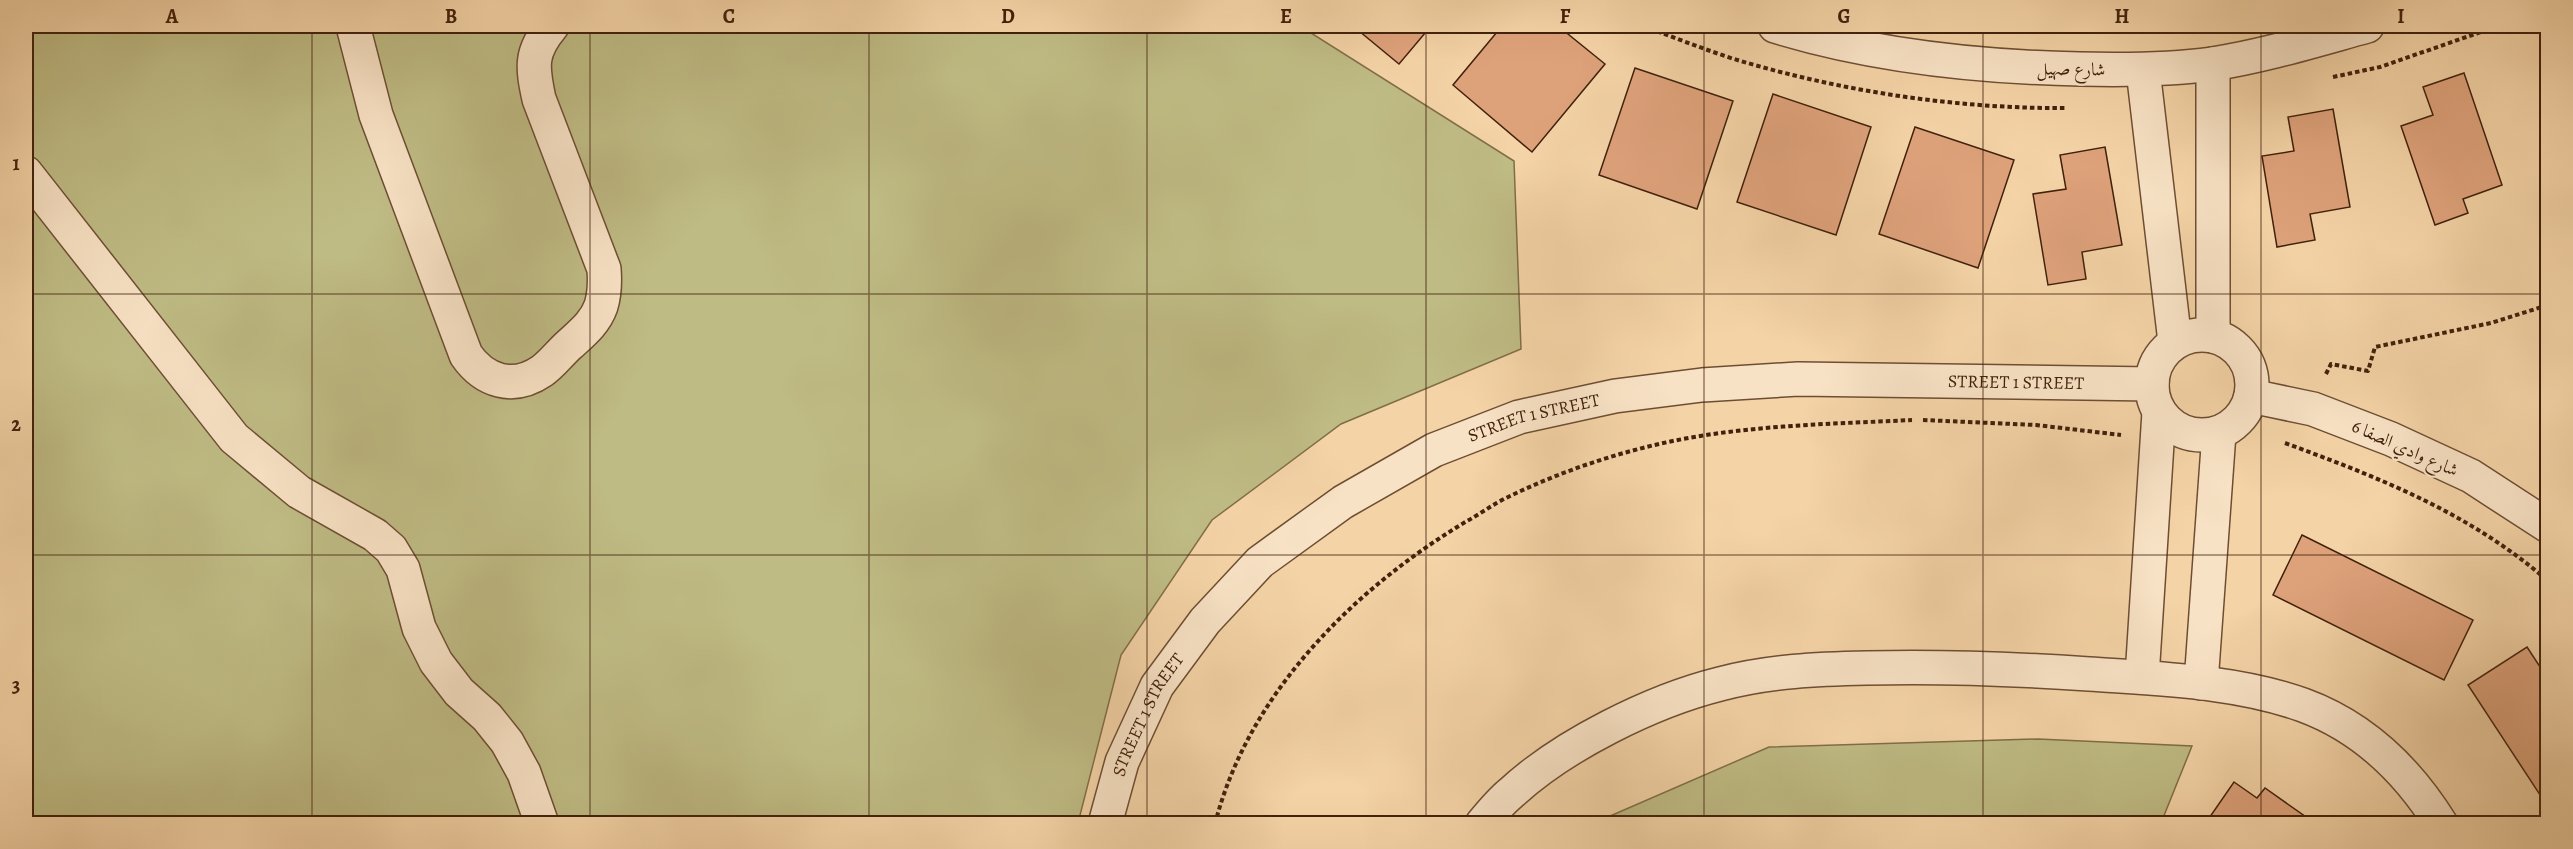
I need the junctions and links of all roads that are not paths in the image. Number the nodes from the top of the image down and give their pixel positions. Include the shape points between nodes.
1 (353, 26) edge
2 (552, 26) edge
3 (1775, 26) edge
4 (2367, 26) edge
5 (2213, 64) junction
6 (2143, 70) junction
7 (26, 173) edge
8 (2212, 222) junction
9 (2161, 225) junction
10 (2213, 336) junction
11 (2175, 342) junction
12 (2252, 396) junction
13 (2156, 412) junction
14 (2227, 428) junction
15 (2547, 526) edge
16 (2142, 677) junction
17 (2200, 683) junction
18 (542, 824) edge
19 (1105, 824) edge
20 (1482, 824) edge
21 (2441, 824) edge

1 - 2 street via 376,115 466,355 476,369 508,382 542,371 592,324 606,288 604,269 534,77 533,59 541,39
3 - 6 street, شارع صهيل via 1919,58 2031,68
4 - 5 street, شارع صهيل
5 - 6 street, شارع صهيل
5 - 8 street
6 - 9 street
7 - 18 street via 234,438 299,492 375,535 391,549 403,569 418,628 436,662 507,742 524,772
8 - 9 street
8 - 10 street
9 - 11 street
10 - 11 street via 2193,335
10 - 12 street via 2238,349 2247,361
11 - 13 street via 2154,368
12 - 14 street via 2245,412
12 - 15 street, شارع وادي الصفا 6 via 2313,409 2391,439 2471,476
13 - 14 street via 2186,433 2203,436
13 - 16 street
13 - 19 street, STREET 1 STREET via 1798,379 1616,396 1519,417 1434,450 1343,502 1260,562 1205,621 1157,686 1122,762
14 - 17 street
16 - 17 street
16 - 20 street via 1913,667 1797,670 1720,684 1646,709 1575,745 1511,792
17 - 21 street via 2304,706 2350,728 2390,759

